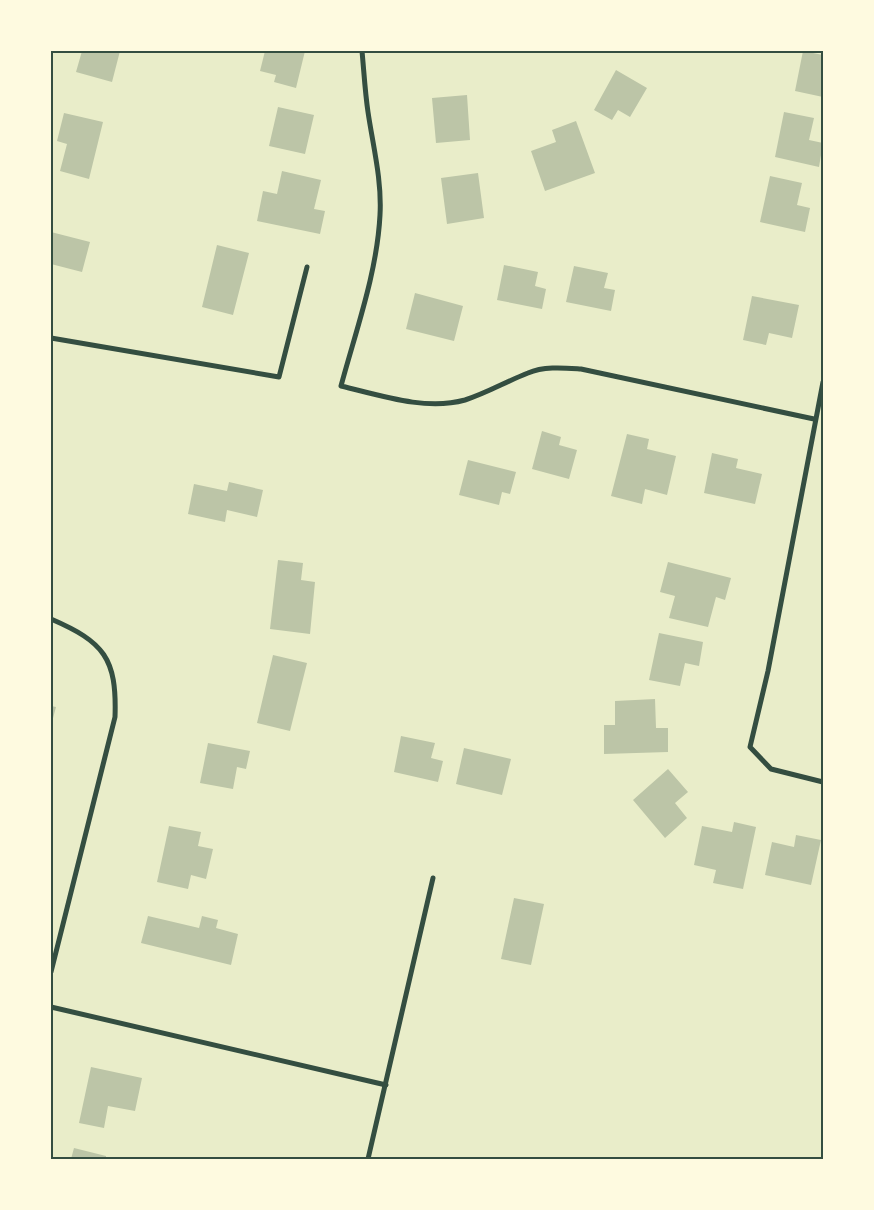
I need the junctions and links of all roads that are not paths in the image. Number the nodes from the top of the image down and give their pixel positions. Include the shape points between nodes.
1 (362, 51) edge
2 (307, 267) dead end
3 (51, 338) edge
4 (823, 382) edge
5 (814, 419) junction
6 (51, 619) edge
7 (823, 782) edge
8 (433, 878) dead end
9 (51, 972) edge
10 (51, 1007) edge
11 (386, 1085) junction
12 (368, 1159) edge

1 - 5 street via 368,112 378,165 380,213 371,275 341,386 396,399 437,402 464,400 530,372 581,369
2 - 3 street via 279,376
4 - 5 street
5 - 7 street via 768,671 750,747 771,769
6 - 9 street via 78,631 97,646 109,663 116,686 115,717
8 - 11 street
10 - 11 street
11 - 12 street

